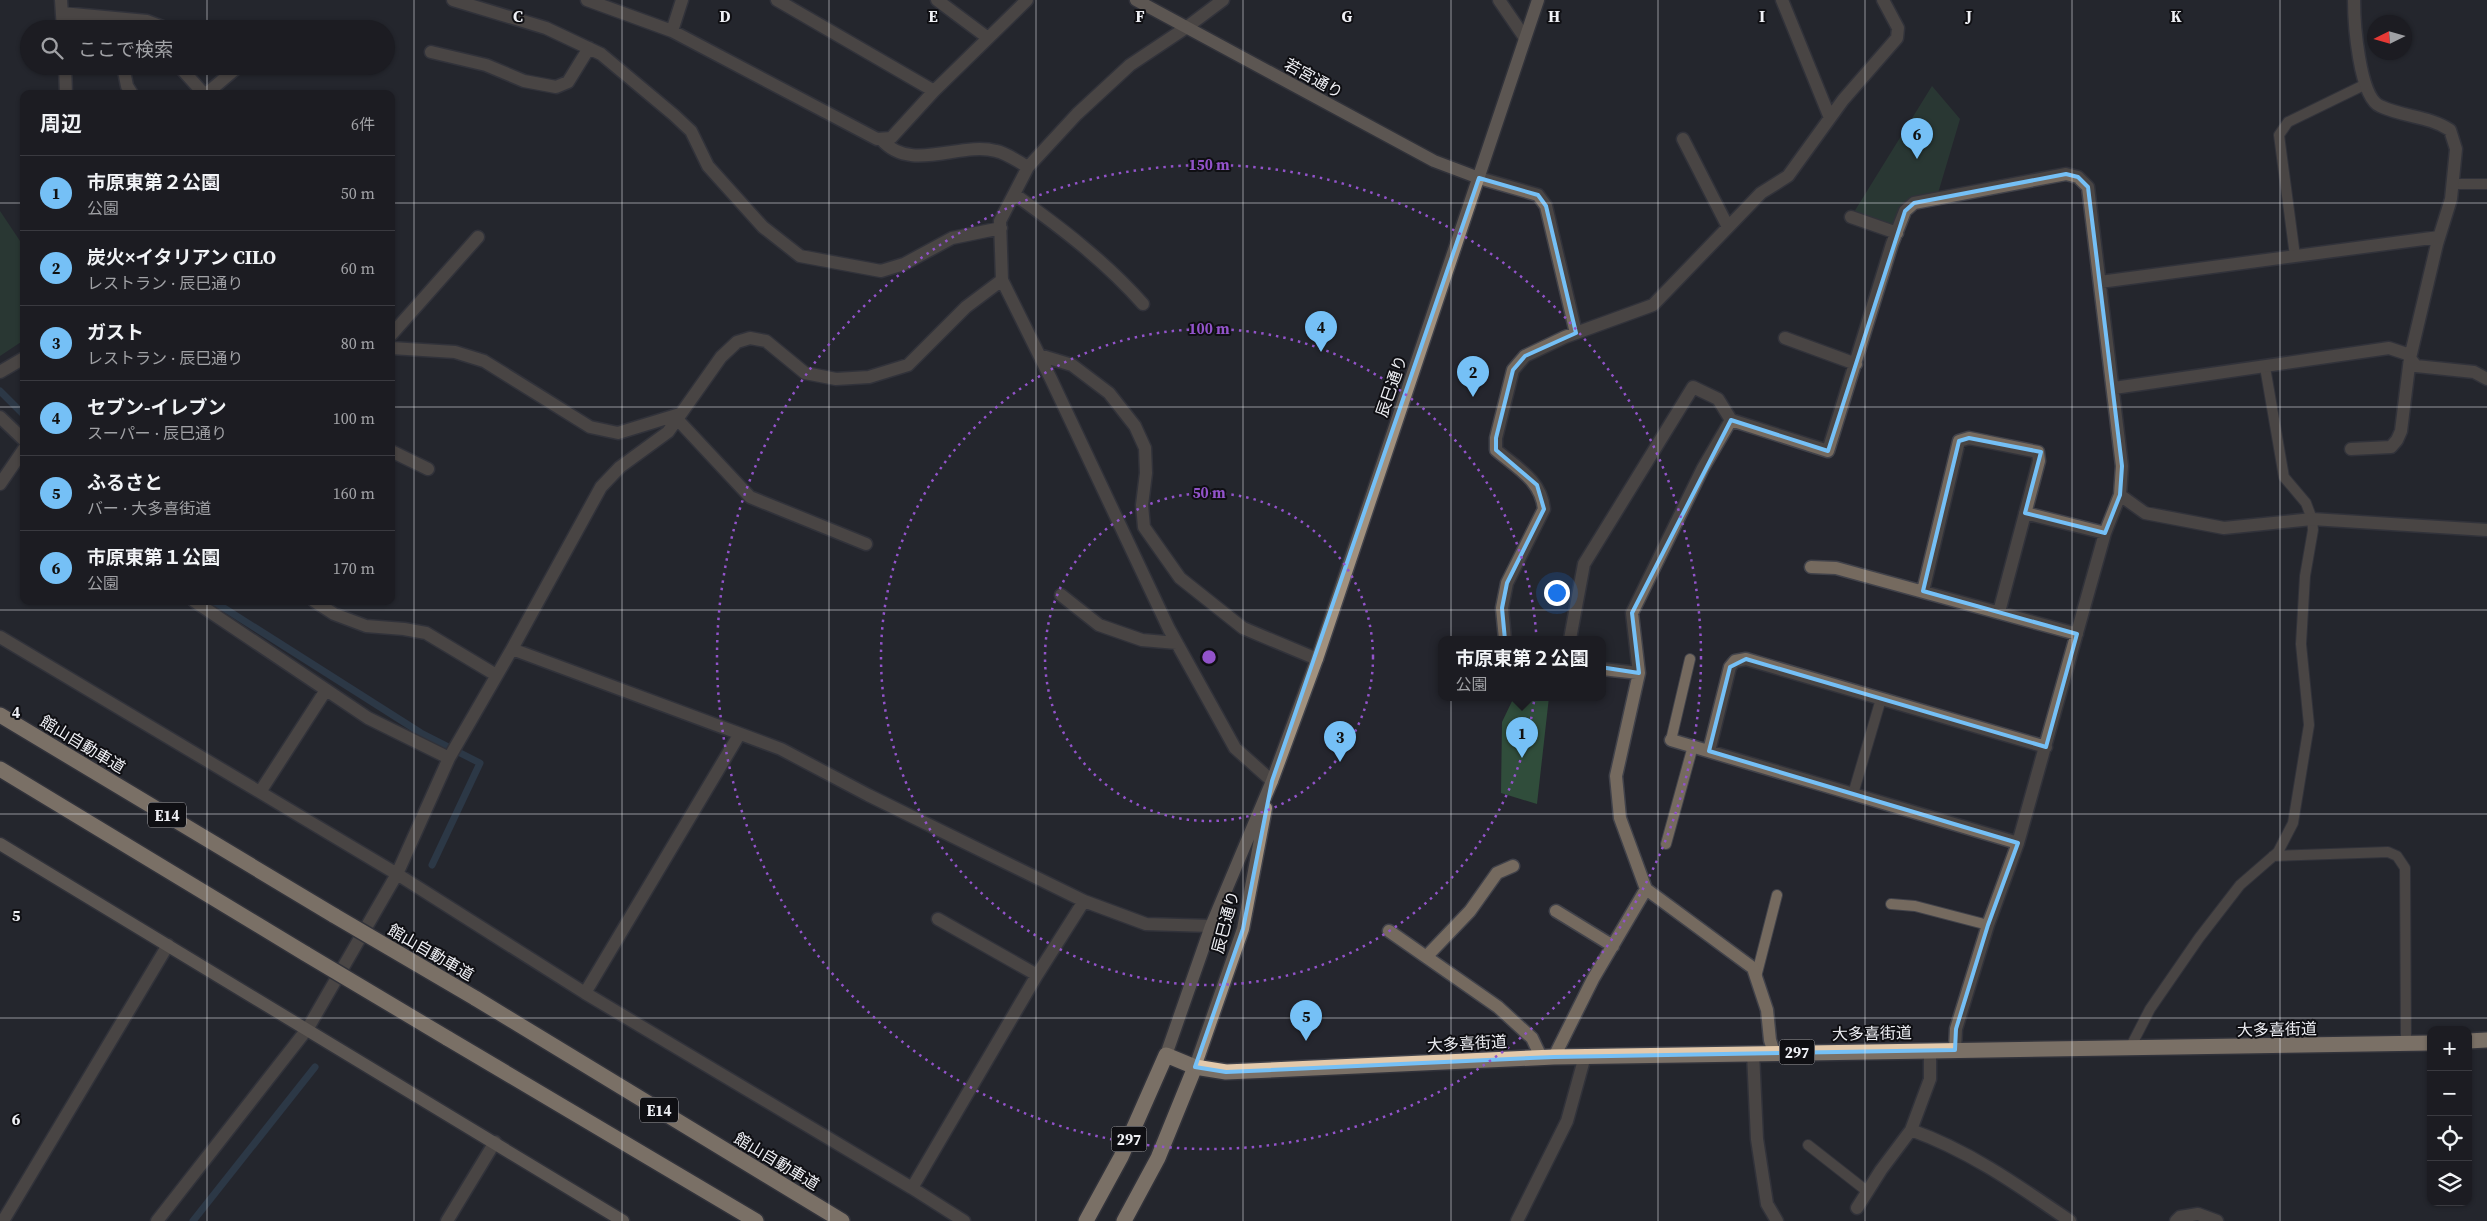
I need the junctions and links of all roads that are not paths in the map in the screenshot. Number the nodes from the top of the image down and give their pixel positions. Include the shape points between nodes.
1 (61, 0) edge
2 (453, 0) edge
3 (587, 0) edge
4 (682, 0) edge
5 (778, 0) edge
6 (937, 0) edge
7 (1027, 0) edge
8 (1136, 0) edge
9 (1223, 0) edge
10 (1499, 0) edge
11 (1538, 0) edge
12 (1782, 0) edge
13 (1883, 0) edge
14 (2354, 0) edge
15 (62, 13) junction
16 (62, 20) edge
17 (100, 20) edge
18 (1187, 27) junction
19 (672, 31) junction
20 (988, 38) junction
21 (1525, 38) junction
22 (589, 48) junction
23 (431, 52) dead end
24 (65, 75) edge
25 (125, 75) edge
26 (187, 75) edge
27 (227, 75) edge
28 (2366, 84) junction
29 (66, 90) edge
30 (130, 90) edge
31 (201, 90) edge
32 (210, 90) edge
33 (934, 91) junction
34 (1830, 118) junction
35 (880, 139) junction
36 (1683, 139) dead end
37 (1028, 166) junction
38 (1479, 178) junction
39 (2452, 184) junction
40 (2487, 184) edge
41 (1014, 194) junction
42 (1851, 217) dead end
43 (1728, 226) junction
44 (1001, 228) junction
45 (1897, 233) junction
46 (478, 237) dead end
47 (2439, 237) junction
48 (2295, 256) junction
49 (1002, 280) junction
50 (2100, 282) junction
51 (1143, 304) dead end
52 (395, 330) edge
53 (1576, 333) junction
54 (1785, 338) dead end
55 (395, 348) edge
56 (1039, 355) junction
57 (2410, 358) junction
58 (20, 360) edge
59 (1856, 364) junction
60 (2265, 367) junction
61 (0, 372) edge
62 (2487, 379) edge
63 (2114, 388) junction
64 (679, 416) junction
65 (0, 417) edge
66 (1731, 420) junction
67 (20, 436) edge
68 (2351, 449) dead end
69 (395, 453) edge
70 (20, 455) edge
71 (428, 469) dead end
72 (0, 484) edge
73 (2120, 495) junction
74 (2025, 513) junction
75 (2312, 519) junction
76 (2487, 530) edge
77 (2105, 533) junction
78 (866, 544) dead end
79 (1811, 567) dead end
80 (1923, 592) junction
81 (1060, 596) dead end
82 (200, 605) edge
83 (320, 605) edge
84 (1999, 612) junction
85 (2077, 634) junction
86 (1505, 636) edge
87 (1571, 636) edge
88 (0, 637) edge
89 (1176, 643) junction
90 (512, 650) junction
91 (1317, 658) junction
92 (1690, 659) dead end
93 (1606, 669) edge
94 (1639, 673) junction
95 (496, 675) junction
96 (326, 690) junction
97 (1881, 698) junction
98 (0, 715) edge
99 (738, 734) junction
100 (1671, 740) joint
101 (1693, 746) junction
102 (2046, 747) junction
103 (1709, 751) junction
104 (449, 758) junction
105 (0, 769) edge
106 (1272, 782) junction
107 (260, 792) junction
108 (1853, 794) junction
109 (2018, 843) junction
110 (0, 844) edge
111 (1666, 844) dead end
112 (2273, 856) junction
113 (1513, 866) dead end
114 (397, 874) junction
115 (1646, 889) junction
116 (1777, 895) dead end
117 (1084, 901) junction
118 (1891, 904) dead end
119 (1556, 910) dead end
120 (938, 919) dead end
121 (1988, 925) junction
122 (1211, 926) junction
123 (1388, 931) dead end
124 (168, 945) junction
125 (1612, 946) junction
126 (1426, 957) junction
127 (1038, 975) junction
128 (1756, 977) junction
129 (585, 993) junction
130 (308, 1028) junction
131 (2487, 1040) edge
132 (2472, 1041) edge
133 (2427, 1043) edge
134 (2406, 1044) junction
135 (2130, 1048) junction
136 (1930, 1050) junction
137 (1955, 1050) junction
138 (1754, 1053) junction
139 (1774, 1053) junction
140 (1166, 1055) junction
141 (1585, 1056) junction
142 (1548, 1057) junction
143 (1195, 1067) junction
144 (1911, 1130) junction
145 (494, 1142) junction
146 (1808, 1145) dead end
147 (912, 1188) junction
148 (1868, 1192) junction
149 (1857, 1208) dead end
150 (3, 1221) edge
151 (157, 1221) edge
152 (447, 1221) edge
153 (623, 1221) edge
154 (756, 1221) edge
155 (842, 1221) edge
156 (964, 1221) edge
157 (1086, 1221) edge
158 (1124, 1221) edge
159 (1517, 1221) edge
160 (1778, 1221) edge
161 (2070, 1221) edge
162 (2176, 1221) edge
163 (2216, 1221) edge

1 - 15 street
2 - 22 street via 546,28
3 - 19 street
4 - 19 street
5 - 33 street
6 - 20 street
7 - 20 street
8 - 18 street, 若宮通り
9 - 18 street
10 - 21 street
11 - 21 street, 辰巳通り
12 - 34 street
13 - 34 street via 1898,28 1897,38
14 - 28 street via 2360,63
15 - 16 street
15 - 17 street
18 - 37 street via 1130,65
18 - 38 street, 若宮通り via 1434,161
19 - 35 street
20 - 33 street
21 - 38 street, 辰巳通り
22 - 23 street via 568,82 556,87 524,81 486,65
22 - 44 street via 602,54 691,131 708,166 762,227 800,256 881,271 904,264 952,238
24 - 29 street
25 - 30 street
26 - 31 street
27 - 32 street
28 - 39 street via 2369,95 2379,106 2439,122 2450,130 2456,150
28 - 48 lane via 2288,122 2279,135
33 - 35 street via 892,138
34 - 43 street via 1788,176 1761,193
35 - 37 street via 908,156 996,150
36 - 43 street
37 - 41 street
38 - 53 street via 1538,195 1546,206
38 - 91 street, 辰巳通り
39 - 40 lane
39 - 47 street via 2451,199
41 - 44 street via 1000,221
41 - 51 street via 1068,233 1120,278
42 - 45 street
43 - 53 street via 1653,305
44 - 49 street
45 - 50 street via 1905,211 1914,203 2066,174 2078,177 2088,187
45 - 59 street
46 - 52 street
47 - 48 street
47 - 57 street
48 - 50 street
49 - 56 street
49 - 64 street via 966,307 908,365 869,377 836,379 805,373 766,341 750,338 738,342 721,357
50 - 63 street
53 - 86 street via 1525,356 1513,370 1496,438 1496,450 1537,484 1544,509 1507,583 1502,608
54 - 59 street
55 - 64 street via 455,352 484,361 590,427 618,433
56 - 89 street
56 - 91 street via 1072,365 1109,393 1135,426 1144,448 1144,527 1180,578 1243,628
57 - 60 street via 2388,348
57 - 62 street via 2416,366 2474,372
57 - 68 street via 2401,431 2397,440 2391,446
58 - 61 street
59 - 66 street via 1828,451
60 - 63 street
60 - 75 lane via 2284,477 2306,503
63 - 73 street via 2122,466
64 - 78 street via 750,497
64 - 90 street via 668,432 620,467 601,487
65 - 67 street
66 - 87 street via 1718,399 1693,387 1584,564
66 - 94 street via 1703,468 1632,613
69 - 71 street
70 - 72 street
73 - 75 street via 2145,512 2224,528
73 - 77 street
74 - 77 street
74 - 80 street via 2039,461 2038,452 1969,438 1959,441
74 - 84 street
75 - 76 street
75 - 112 lane via 2314,530 2305,576 2301,644 2309,725 2293,823
77 - 85 street
79 - 80 street via 1836,568
80 - 84 street
81 - 89 street via 1099,625 1142,640
82 - 96 street
83 - 95 street via 366,626 426,633
84 - 85 street
85 - 102 street
88 - 107 street
89 - 106 street via 1235,748
90 - 95 street
90 - 99 street
91 - 106 street, 辰巳通り
92 - 100 lane
93 - 94 street
94 - 115 street via 1616,776 1620,818
95 - 104 street
96 - 104 street via 368,718
96 - 107 street
97 - 102 street
97 - 103 street via 1746,659 1735,661 1730,667
97 - 108 lane
98 - 155 highway, 館山自動車道 / E14, bridge
99 - 117 street via 781,749
99 - 129 street
100 - 101 street
101 - 103 street
101 - 111 lane
102 - 109 street
103 - 108 street
104 - 114 street
105 - 154 highway, bridge
106 - 122 street, 辰巳通り
106 - 143 street, 辰巳通り via 1243,929
107 - 114 street
108 - 109 street
109 - 121 street
110 - 124 street
112 - 134 lane via 2388,852 2397,856 2405,868
112 - 135 lane via 2240,885 2199,938 2150,1010
113 - 126 street via 1497,873 1470,910
114 - 129 street
114 - 130 street
115 - 125 street
115 - 128 street via 1753,968
116 - 128 lane
117 - 122 street via 1146,924
117 - 127 street
118 - 121 lane via 1915,906
119 - 125 street
120 - 127 street
121 - 137 street via 1956,1029
122 - 140 street, 辰巳通り
123 - 126 street
124 - 130 street
124 - 150 street
125 - 142 street
126 - 142 street via 1498,1007
127 - 147 street
128 - 139 street via 1767,1010
129 - 147 street
130 - 145 street
130 - 151 street
131 - 132 highway
133 - 134 highway, 大多喜街道 / 297
134 - 135 highway, 大多喜街道 / 297
135 - 137 highway, 大多喜街道 / 297
136 - 137 highway, 大多喜街道 / 297
136 - 139 highway, 大多喜街道 / 297
136 - 144 street via 1930,1079
138 - 139 highway, 大多喜街道 / 297
138 - 141 highway, 大多喜街道 / 297
138 - 160 street via 1757,1140 1767,1204
140 - 143 highway, 大多喜街道 / 297
140 - 157 highway, 297 via 1121,1157
141 - 142 highway, 大多喜街道 / 297
141 - 159 street via 1567,1121
142 - 143 highway, 大多喜街道 / 297 via 1226,1072
143 - 158 highway, 297 via 1158,1158
144 - 148 street
144 - 161 street via 1943,1141 1998,1171
145 - 152 street
145 - 153 street
146 - 148 lane
147 - 156 street
148 - 149 street
162 - 163 street via 2180,1217 2198,1214

